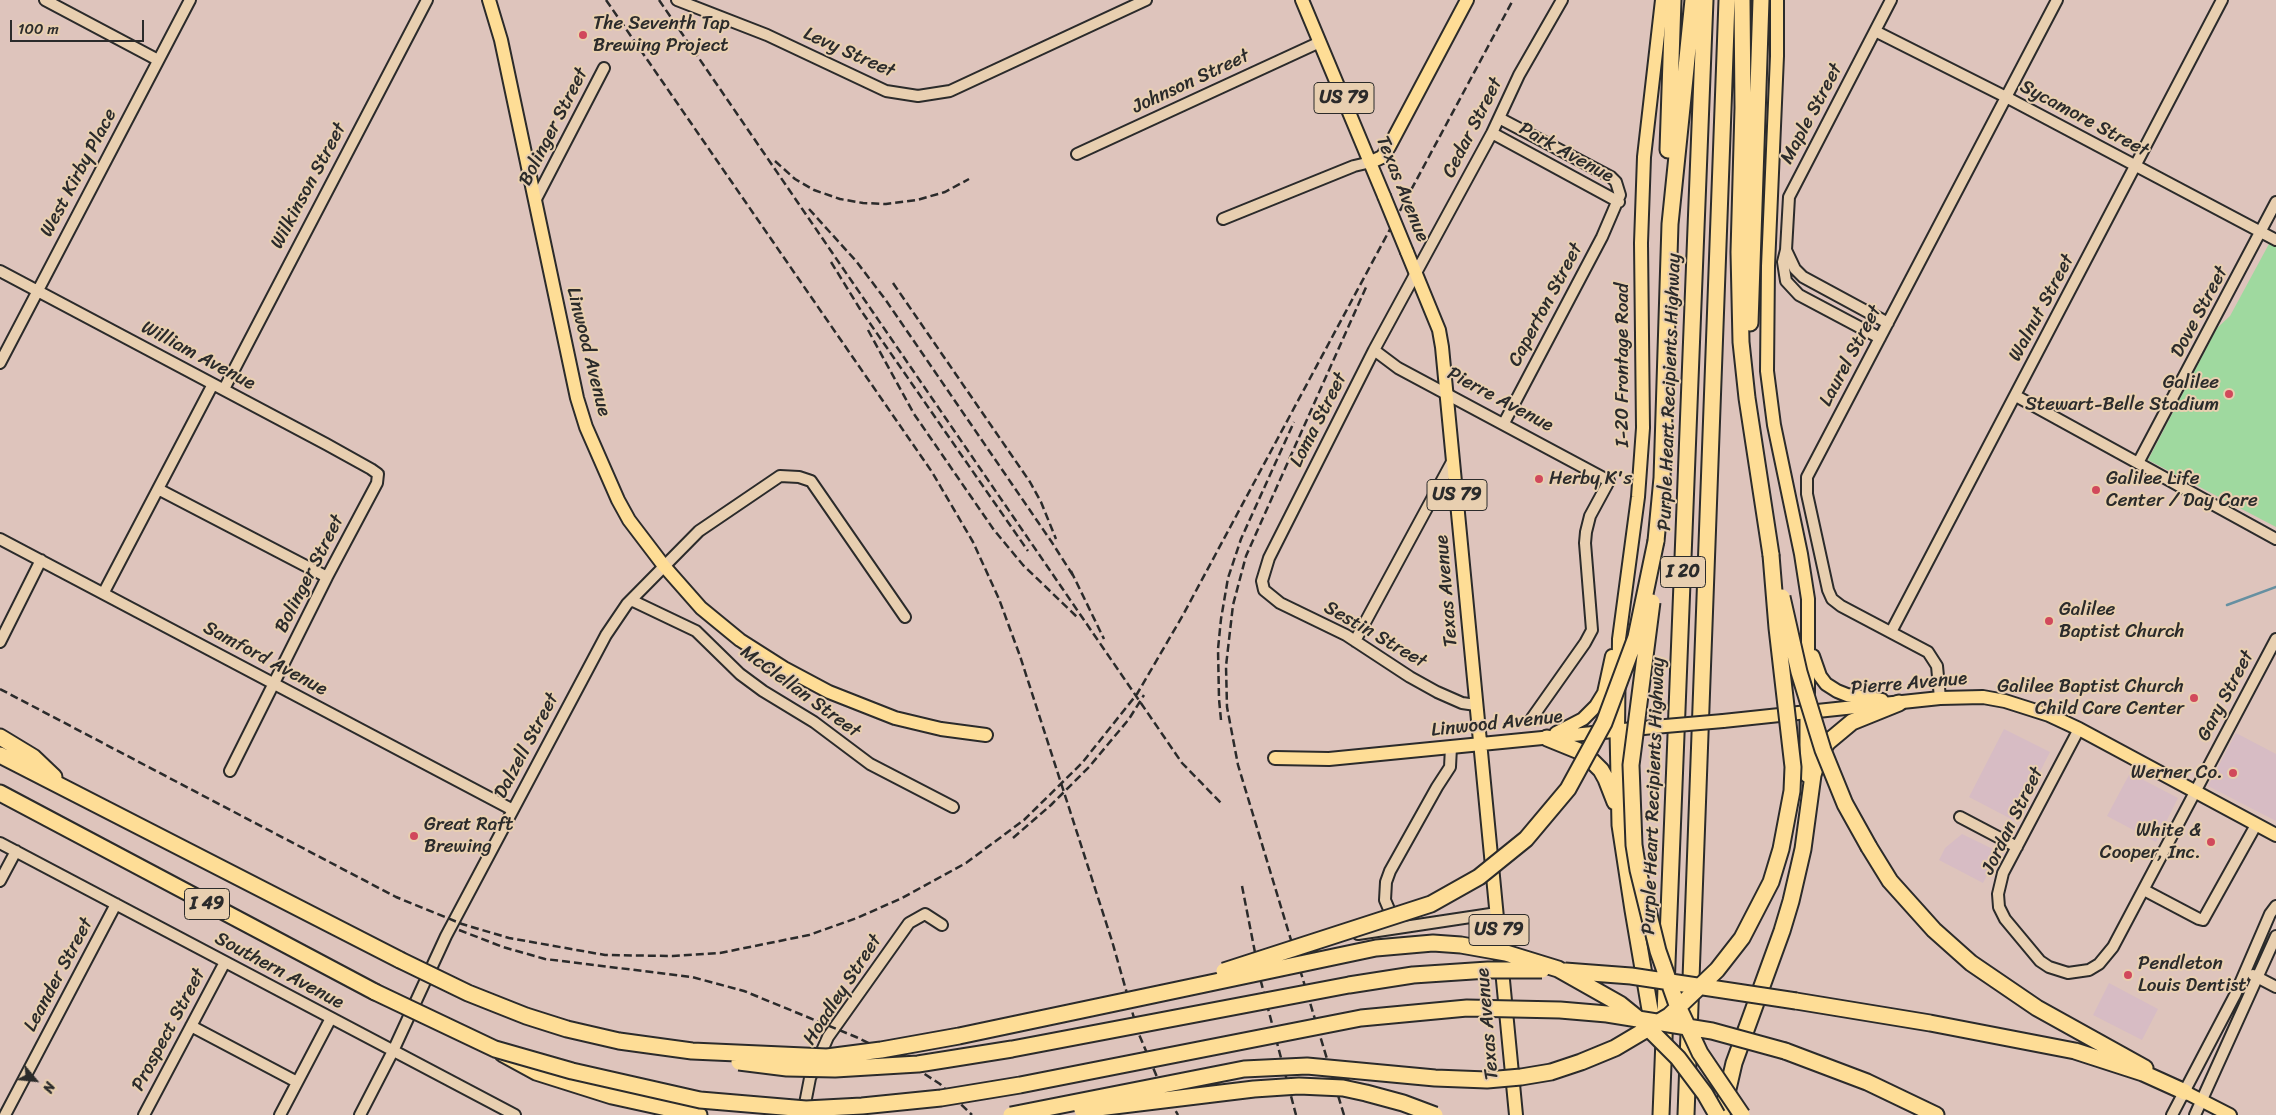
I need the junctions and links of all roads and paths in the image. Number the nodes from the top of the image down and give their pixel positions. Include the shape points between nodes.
1 (45, 0) edge
2 (190, 0) edge
3 (427, 0) edge
4 (488, 0) edge
5 (676, 0) edge
6 (1146, 0) edge
7 (1302, 0) edge
8 (1467, 0) edge
9 (1562, 0) edge
10 (1662, 0) edge
11 (1673, 0) edge
12 (1693, 0) edge
13 (1705, 0) edge
14 (1727, 0) edge
15 (1742, 0) edge
16 (1761, 0) edge
17 (1777, 0) edge
18 (1891, 0) edge
19 (2057, 0) edge
20 (2222, 0) edge
21 (1875, 31) junction
22 (1320, 42) junction
23 (158, 60) junction
24 (604, 68) dead end
25 (2006, 97) junction
26 (1499, 118) junction
27 (1492, 133) junction
28 (1077, 154) dead end
29 (1371, 162) junction
30 (2136, 166) junction
31 (536, 201) junction
32 (1618, 202) junction
33 (2276, 202) edge
34 (1223, 219) dead end
35 (1670, 224) junction
36 (2261, 232) junction
37 (2276, 240) edge
38 (1786, 250) junction
39 (0, 271) edge
40 (1416, 274) junction
41 (38, 290) junction
42 (1888, 322) junction
43 (1880, 338) junction
44 (1374, 350) junction
45 (0, 363) edge
46 (213, 384) junction
47 (224, 389) junction
48 (1447, 394) junction
49 (2016, 396) junction
50 (1504, 423) junction
51 (1754, 439) junction
52 (1453, 459) junction
53 (2138, 463) junction
54 (378, 474) joint
55 (158, 488) junction
56 (0, 539) edge
57 (2276, 539) edge
58 (1656, 541) junction
59 (1771, 555) junction
60 (41, 560) junction
61 (664, 566) junction
62 (327, 577) junction
63 (1262, 586) joint
64 (104, 592) junction
65 (1624, 594) junction
66 (631, 600) junction
67 (1808, 611) junction
68 (905, 617) dead end
69 (1892, 632) junction
70 (2276, 639) edge
71 (1355, 641) junction
72 (0, 642) edge
73 (274, 683) junction
74 (1940, 698) junction
75 (1899, 703) junction
76 (1476, 705) junction
77 (1808, 713) junction
78 (1532, 718) dead end
79 (1723, 721) joint
80 (1618, 730) junction
81 (2079, 730) junction
82 (986, 735) dead end
83 (0, 737) edge
84 (1547, 738) junction
85 (1481, 744) junction
86 (1451, 747) junction
87 (0, 755) edge
88 (1275, 758) dead end
89 (230, 771) dead end
90 (66, 789) junction
91 (0, 793) edge
92 (2194, 793) junction
93 (0, 799) edge
94 (953, 806) dead end
95 (514, 810) junction
96 (1808, 812) junction
97 (40, 814) junction
98 (1960, 817) dead end
99 (1620, 825) junction
100 (2256, 825) junction
101 (2276, 836) edge
102 (0, 843) edge
103 (2017, 847) junction
104 (16, 851) junction
105 (0, 881) edge
106 (2144, 890) junction
107 (116, 904) junction
108 (2276, 906) edge
109 (1497, 913) junction
110 (942, 925) dead end
111 (1397, 928) junction
112 (1358, 934) dead end
113 (2276, 936) edge
114 (2032, 951) joint
115 (225, 962) junction
116 (2246, 971) junction
117 (2258, 978) junction
118 (2276, 987) edge
119 (1160, 992) junction
120 (331, 1018) junction
121 (191, 1026) junction
122 (495, 1049) junction
123 (393, 1051) junction
124 (692, 1051) junction
125 (1662, 1079) junction
126 (297, 1082) junction
127 (2180, 1089) junction
128 (2202, 1101) junction
129 (504, 1112) edge
130 (5, 1115) edge
131 (144, 1115) edge
132 (280, 1115) edge
133 (360, 1115) edge
134 (515, 1115) edge
135 (699, 1115) edge
136 (803, 1115) edge
137 (1012, 1115) edge
138 (1044, 1115) edge
139 (1435, 1115) edge
140 (1516, 1115) edge
141 (1661, 1115) edge
142 (1686, 1115) edge
143 (1717, 1115) edge
144 (1722, 1115) edge
145 (1742, 1115) edge
146 (1936, 1115) edge
147 (2172, 1115) edge
148 (2195, 1115) edge
149 (2230, 1115) edge

1 - 23 street
2 - 23 street, West Kirby Place
3 - 47 street, Wilkinson Street
4 - 31 main road, Linwood Avenue via 501,40
5 - 6 street, Levy Street via 767,35 886,90 918,96 950,91
7 - 22 main road, Texas Avenue / US 79
8 - 29 main road via 1389,147 1382,157
9 - 26 street, Cedar Street via 1519,75
10 - 65 main road, I-20 Frontage Road via 1642,189 1644,407 1641,469
11 - 35 highway via 1668,158
12 - 35 highway
13 - 125 highway, Purple Heart Recipients Highway / I 20
14 - 142 highway, I 20
15 - 51 highway via 1741,342
16 - 51 highway via 1750,330
17 - 67 main road via 1767,371 1774,425 1801,554
18 - 21 street, Maple Street
19 - 25 street, Laurel Street
20 - 30 street, Walnut Street
21 - 25 street, Sycamore Street
21 - 38 street, Maple Street via 1789,197
22 - 28 street, Johnson Street
22 - 29 main road, Texas Avenue / US 79
23 - 41 street, West Kirby Place
24 - 31 street, Bolinger Street
25 - 30 street, Sycamore Street
25 - 42 street, Laurel Street
26 - 27 street, Cedar Street
26 - 32 street, Park Avenue via 1611,177 1620,188
27 - 32 street, Park Avenue
27 - 40 street, Cedar Street
29 - 34 street
29 - 40 main road, Texas Avenue / US 79, bridge
30 - 36 street, Sycamore Street
30 - 49 street, Walnut Street
31 - 61 main road, Linwood Avenue via 570,369 586,427 618,500 633,526
32 - 50 street, Caperton Street
33 - 36 street, Dove Street
35 - 58 highway via 1662,478
36 - 37 street, Sycamore Street
36 - 53 street, Dove Street
38 - 42 street via 1795,269 1803,277
38 - 43 street via 1783,269 1786,281 1794,291
39 - 41 street, William Avenue
40 - 44 street, Loma Street
40 - 48 main road, Texas Avenue / US 79 via 1441,338
41 - 45 street, West Kirby Place
41 - 46 street, William Avenue
42 - 43 street, Laurel Street
43 - 69 street, Laurel Street via 1809,473 1806,485 1832,598 1841,606
44 - 48 street, Pierre Avenue via 1392,364
44 - 63 street, Loma Street via 1269,558
46 - 47 street, William Avenue
46 - 55 street
47 - 54 street, William Avenue
48 - 50 street, Pierre Avenue
48 - 52 main road, Texas Avenue / US 79
49 - 53 street
49 - 69 street, Walnut Street
50 - 78 street, Pierre Avenue via 1609,481 1594,508 1586,532 1592,630 1586,644
51 - 59 highway
52 - 71 street
52 - 76 main road, Texas Avenue / US 79
53 - 57 street
54 - 62 street, Bolinger Street via 377,483
55 - 62 street
55 - 64 street
56 - 60 street, Samford Avenue
58 - 119 highway, bridge via 1636,637 1604,723 1568,789 1519,845 1479,877 1431,904
58 - 145 highway, bridge via 1656,574 1632,765 1634,846 1648,914 1676,1002 1700,1053
59 - 127 highway, bridge via 1799,672 1823,750 1845,804 1890,881 1934,930 1971,963 2031,1004
59 - 137 highway, bridge via 1793,767 1782,849 1771,882 1742,938 1717,970 1669,1016 1616,1048 1573,1065 1521,1077 1487,1080 1307,1066 1252,1068
60 - 64 street, Samford Avenue
60 - 72 street
61 - 66 street, Dalzell Street
61 - 68 street, Dalzell Street via 699,531 780,476 799,477 811,481
61 - 82 main road, Linwood Avenue via 718,623 808,682 895,718
62 - 73 street, Bolinger Street
63 - 71 street, Sestin Street via 1276,600
64 - 73 street, Samford Avenue
65 - 80 main road, I-20 Frontage Road via 1619,638
65 - 84 main road via 1601,700 1583,719
66 - 94 street, McClellan Street via 696,631 740,674 814,722 857,755
66 - 95 street, Dalzell Street via 597,651
67 - 75 main road via 1816,668 1826,684 1847,695
67 - 77 main road
69 - 74 street, Laurel Street via 1932,656 1937,666
70 - 92 street, Gary Street
71 - 76 street, Sestin Street via 1432,689 1462,703
73 - 89 street, Bolinger Street
73 - 95 street, Samford Avenue
74 - 75 main road, Pierre Avenue
74 - 81 main road, Pierre Avenue via 2005,701 2049,715
75 - 77 main road, Pierre Avenue
75 - 96 highway via 1852,722 1828,742 1820,753 1813,774
76 - 85 main road, Texas Avenue / US 79
77 - 79 main road, Pierre Avenue
77 - 96 highway
79 - 80 main road, Linwood Avenue, bridge
80 - 84 main road, Linwood Avenue
80 - 99 highway
81 - 92 main road, Pierre Avenue
81 - 103 street, Jordan Street
83 - 90 highway via 33,757
84 - 85 main road, Linwood Avenue
84 - 99 highway via 1579,751 1601,770 1613,795
85 - 86 main road, Linwood Avenue
85 - 109 main road, Texas Avenue / US 79
86 - 88 main road, Linwood Avenue via 1329,758
86 - 111 street via 1450,767 1386,882 1385,900
87 - 90 highway, I 49
90 - 124 highway, I 49, bridge via 400,960 494,1004 567,1029
91 - 97 highway, I 49
92 - 100 main road, Pierre Avenue
92 - 106 street, Gary Street
93 - 97 highway
95 - 123 street, Dalzell Street via 446,936
96 - 144 highway via 1803,849 1786,916 1734,1063
97 - 122 highway, I 49, bridge via 375,992
98 - 103 street
99 - 125 highway
100 - 101 main road, Pierre Avenue
100 - 106 street via 2203,920
102 - 104 street, Southern Avenue
103 - 114 street, Jordan Street via 2003,873 1998,901 2005,919
104 - 105 street
104 - 107 street, Southern Avenue
106 - 114 street, Gary Street via 2113,947 2099,964 2078,972 2063,972 2049,967
107 - 115 street, Southern Avenue
107 - 130 street, Leander Street
108 - 116 street
109 - 111 street
109 - 140 main road, Texas Avenue / US 79
110 - 136 street, Hoadley Street via 925,914 903,931 828,1037 810,1078
111 - 112 street
113 - 117 street
115 - 120 street, Southern Avenue
115 - 121 street, Prospect Street
116 - 117 street
116 - 127 street
117 - 118 street
117 - 128 street
119 - 124 highway, bridge via 959,1036 858,1054 827,1057
119 - 143 highway, bridge via 1406,944 1461,945 1506,953 1558,969 1620,1004 1678,1058
120 - 123 street, Southern Avenue
120 - 126 street
121 - 126 street
121 - 131 street, Prospect Street
122 - 135 highway, bridge via 523,1066 554,1078 612,1096
122 - 146 highway, bridge via 572,1071 700,1100 806,1109 941,1098 1342,1021 1467,1008 1560,1010 1712,1031 1785,1051 1867,1082
123 - 129 street, Southern Avenue
123 - 133 street, Dalzell Street
124 - 127 highway, bridge via 723,1060 787,1068 918,1064 1349,985 1413,975 1516,968 1597,972 1930,1023 2075,1051
125 - 141 highway, Purple Heart Recipients Highway / I 20
126 - 132 street
127 - 128 main road
127 - 147 street
128 - 148 street
128 - 149 main road
129 - 134 street, Southern Avenue
138 - 139 highway, bridge via 1299,1086 1343,1088 1403,1103

